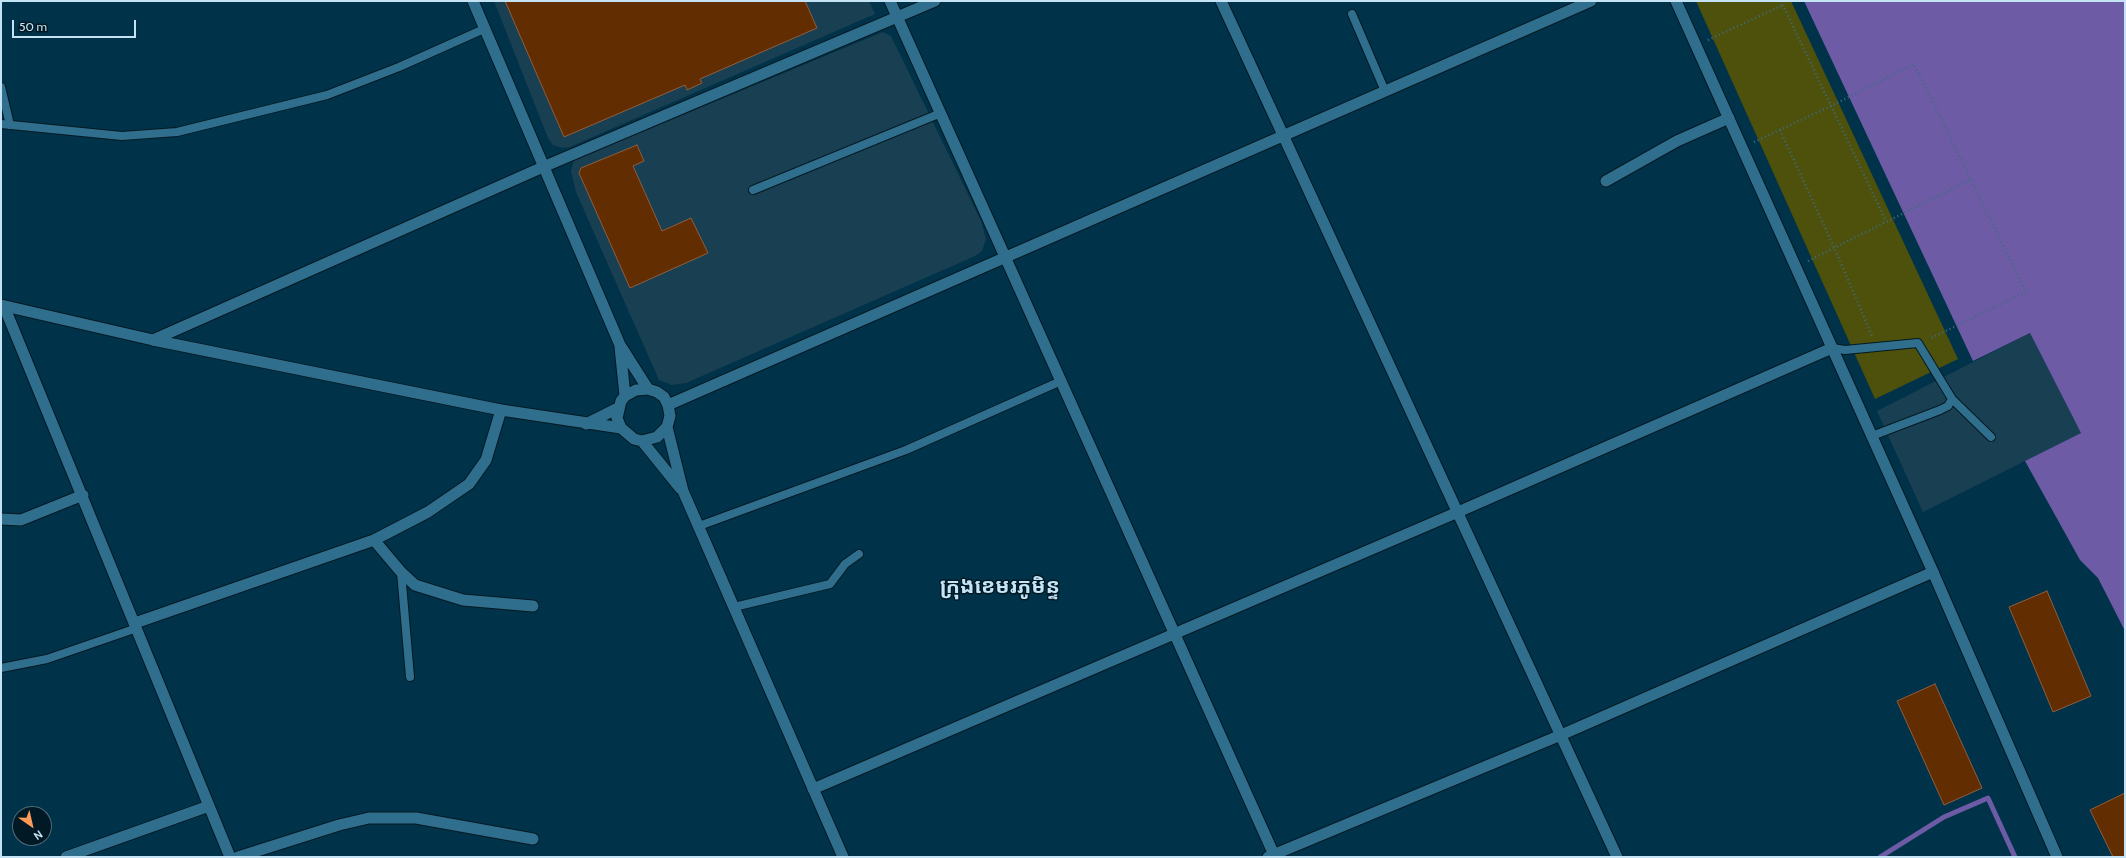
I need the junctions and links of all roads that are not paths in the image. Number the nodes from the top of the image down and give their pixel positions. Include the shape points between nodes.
1 (473, 1) edge
2 (890, 1) edge
3 (935, 1) edge
4 (1221, 1) edge
5 (1591, 1) edge
6 (1676, 1) edge
7 (1352, 14) dead end
8 (898, 17) junction
9 (484, 29) junction
10 (1, 87) edge
11 (1385, 91) junction
12 (941, 113) junction
13 (1728, 118) junction
14 (1, 124) edge
15 (10, 125) junction
16 (1284, 135) junction
17 (543, 167) junction
18 (1606, 181) dead end
19 (753, 190) dead end
20 (1005, 256) junction
21 (2, 305) edge
22 (153, 340) junction
23 (620, 345) junction
24 (1832, 348) junction
25 (1061, 380) junction
26 (648, 389) junction
27 (625, 396) junction
28 (1952, 399) junction
29 (668, 405) junction
30 (618, 408) junction
31 (501, 410) junction
32 (586, 424) junction
33 (667, 427) junction
34 (621, 428) junction
35 (1872, 436) junction
36 (1991, 437) dead end
37 (642, 441) junction
38 (683, 491) junction
39 (83, 495) junction
40 (1458, 512) junction
41 (1, 519) edge
42 (699, 526) junction
43 (374, 540) junction
44 (859, 554) dead end
45 (401, 572) junction
46 (1933, 572) junction
47 (533, 606) dead end
48 (734, 607) junction
49 (136, 625) junction
50 (1174, 634) junction
51 (1, 668) edge
52 (410, 677) dead end
53 (1561, 735) junction
54 (813, 788) junction
55 (210, 806) junction
56 (533, 839) dead end
57 (1272, 856) edge
58 (66, 857) edge
59 (230, 857) edge
60 (238, 857) edge
61 (843, 857) edge
62 (1617, 857) edge
63 (2057, 857) edge

1 - 9 street
2 - 8 street
3 - 8 street
4 - 16 street
5 - 11 street
6 - 13 street
7 - 11 lane
8 - 12 street
8 - 17 street
9 - 15 lane via 399,67 327,95 177,132 122,136
9 - 17 street
10 - 15 lane
11 - 16 street
12 - 19 lane
12 - 20 street
13 - 18 street via 1676,141
13 - 24 street
14 - 15 lane
16 - 20 street
16 - 40 street
17 - 22 street
17 - 23 street
20 - 25 street
20 - 29 street
21 - 22 street
21 - 39 street
22 - 31 street
23 - 26 street
23 - 27 street
24 - 28 lane via 1845,350 1918,344
24 - 35 street
24 - 40 street
25 - 42 lane via 906,450
25 - 50 street
26 - 27 street via 636,390
26 - 29 street via 664,397
27 - 30 street
28 - 35 lane via 1948,406 1940,410
28 - 36 lane
29 - 33 street via 670,416
30 - 32 street
30 - 34 street
31 - 32 street
31 - 43 street via 486,460 469,484 428,512
32 - 34 street
33 - 37 street via 657,438
33 - 38 street
34 - 37 street via 634,439
35 - 46 street
37 - 38 street
38 - 42 street
39 - 41 street via 21,520
39 - 49 street
40 - 50 street
40 - 53 street
42 - 48 street
43 - 45 street
43 - 49 street
44 - 48 lane via 845,564 830,584
45 - 47 street via 415,585 463,600
45 - 52 lane
46 - 53 street
46 - 63 street
48 - 54 street
49 - 51 lane via 47,659
49 - 55 street
50 - 54 street
50 - 57 street
53 - 57 street
53 - 62 street
54 - 61 street
55 - 58 street
55 - 59 street
56 - 60 street via 416,818 369,818

